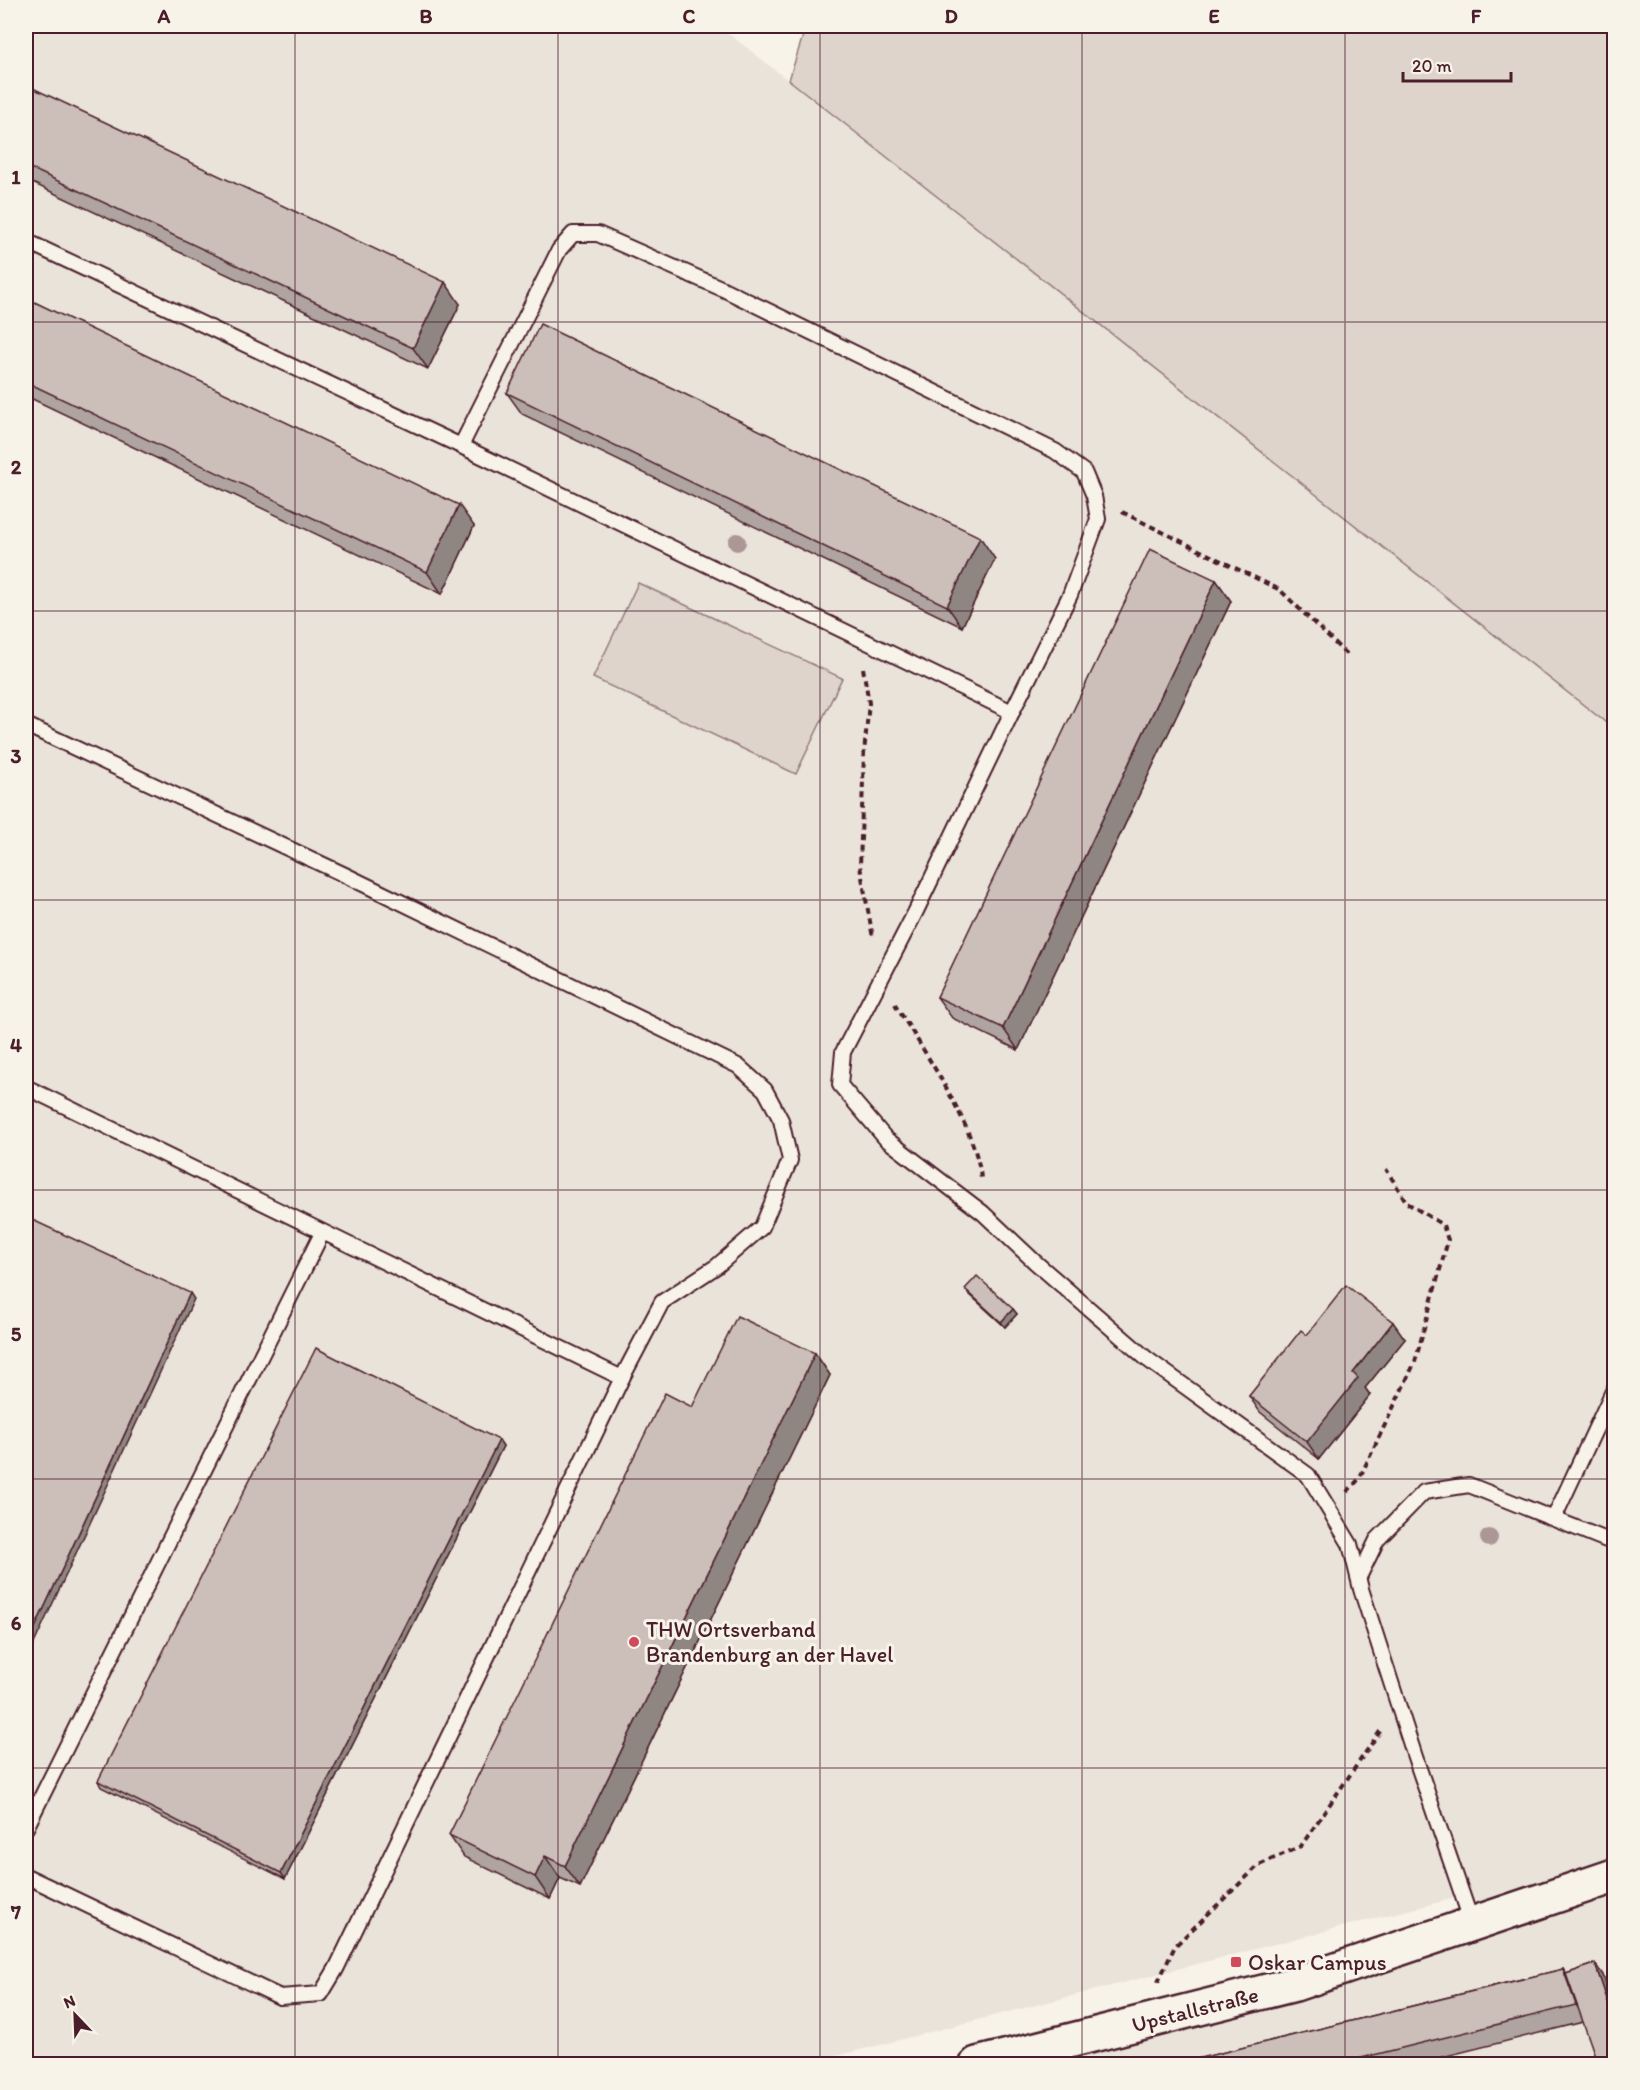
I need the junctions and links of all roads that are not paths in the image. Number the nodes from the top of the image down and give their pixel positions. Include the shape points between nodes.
1 (26, 241) edge
2 (461, 446) junction
3 (1012, 712) junction
4 (26, 725) edge
5 (26, 1086) edge
6 (322, 1233) junction
7 (622, 1378) junction
8 (1614, 1389) edge
9 (1554, 1518) junction
10 (1614, 1544) edge
11 (1360, 1575) junction
12 (26, 1828) edge
13 (26, 1876) edge
14 (1614, 1876) edge
15 (1473, 1926) junction
16 (977, 2064) edge

1 - 2 lane
2 - 3 lane
2 - 3 lane via 559,250 573,234 598,234 723,289 1055,452 1084,472 1098,519 1070,595
3 - 11 lane via 843,1052 840,1085 886,1139 983,1213 1147,1359 1308,1475 1350,1544
4 - 7 lane via 738,1066 765,1090 782,1120 790,1160 762,1227 717,1266 662,1302
5 - 6 lane
6 - 7 lane
6 - 12 lane
7 - 13 lane via 321,1994 280,1997
8 - 9 lane
9 - 10 lane
9 - 11 lane via 1469,1485 1424,1492 1377,1540
11 - 15 lane via 1398,1704
14 - 15 street, Upstallstraße
15 - 16 street, Upstallstraße via 1295,1984

